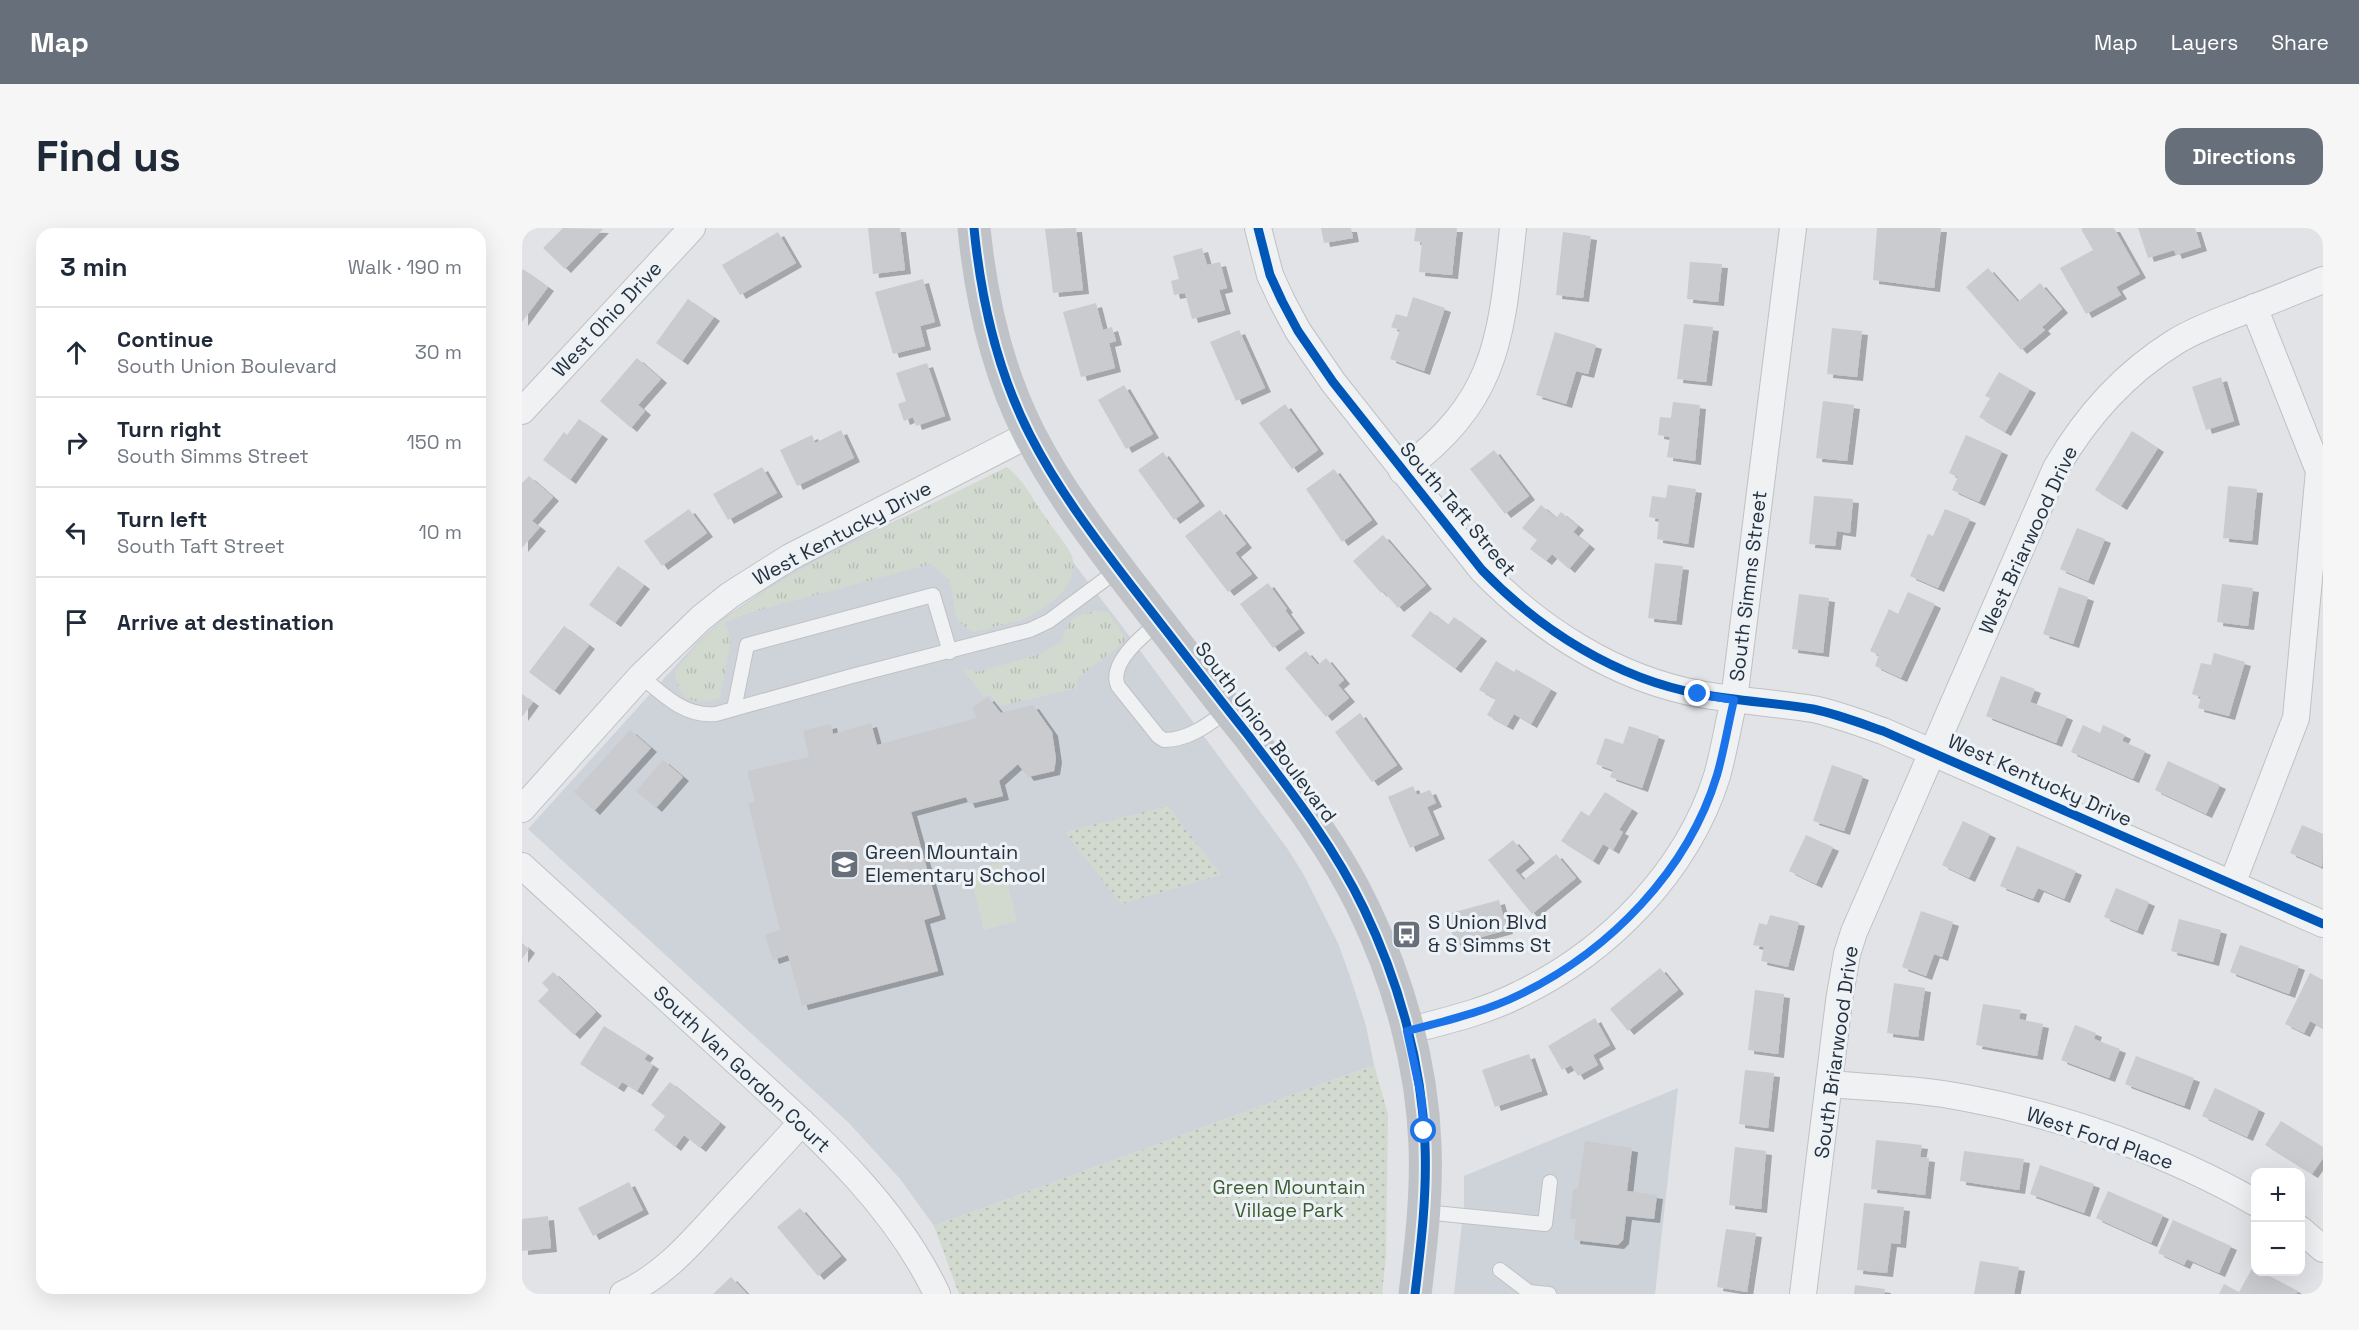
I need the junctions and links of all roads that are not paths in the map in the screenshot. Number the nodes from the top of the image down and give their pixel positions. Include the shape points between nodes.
1 (692, 228) edge
2 (974, 228) edge
3 (1258, 228) edge
4 (1513, 228) edge
5 (1793, 228) edge
6 (2323, 280) edge
7 (2254, 308) junction
8 (522, 411) edge
9 (1030, 434) junction
10 (1402, 471) junction
11 (1119, 569) junction
12 (1160, 622) junction
13 (950, 652) junction
14 (641, 676) junction
15 (1734, 700) junction
16 (734, 709) junction
17 (1228, 710) junction
18 (1933, 753) junction
19 (522, 809) edge
20 (522, 866) edge
21 (2232, 884) junction
22 (2323, 924) edge
23 (1407, 1031) junction
24 (1830, 1084) junction
25 (802, 1122) junction
26 (1550, 1182) dead end
27 (2251, 1200) edge
28 (1424, 1212) junction
29 (2305, 1233) edge
30 (2323, 1249) edge
31 (1500, 1270) dead end
32 (623, 1294) edge
33 (937, 1294) edge
34 (1415, 1294) edge
35 (1549, 1294) edge
36 (1803, 1294) edge

1 - 8 street, West Ohio Drive
2 - 9 main road, South Union Boulevard via 995,344
3 - 10 street, South Taft Street via 1270,275 1298,331
4 - 10 street via 1496,346 1479,391 1450,430
5 - 15 street, South Simms Street
6 - 7 street, West Briarwood Drive
7 - 18 street, West Briarwood Drive via 2201,328 2153,357 2116,389 2082,427 2056,468
7 - 21 street via 2319,471 2296,718
9 - 11 main road, South Union Boulevard via 1058,482
9 - 14 street, West Kentucky Drive via 757,576 701,618
10 - 15 street, South Taft Street via 1509,598 1562,636 1626,671 1698,694
11 - 12 main road, South Union Boulevard
11 - 13 lane via 1039,626
12 - 17 main road, South Union Boulevard
12 - 17 lane via 1122,660 1118,686 1164,740 1203,728
13 - 16 lane
13 - 16 lane via 933,596 921,598 747,645
14 - 16 lane via 689,711 707,715
14 - 19 street, West Kentucky Drive
15 - 18 street, West Kentucky Drive via 1836,714
15 - 23 street, South Simms Street via 1706,804 1671,865 1628,919 1581,959 1521,994 1494,1006
17 - 23 main road, South Union Boulevard via 1308,815 1349,881 1376,936
18 - 21 street, West Kentucky Drive
18 - 24 street, South Briarwood Drive via 1854,932 1843,977
20 - 25 street, South Van Gordon Court
21 - 22 street, West Kentucky Drive
23 - 28 main road, South Union Boulevard via 1424,1131
24 - 27 street, West Ford Place via 1964,1097 2053,1117 2218,1182
24 - 36 street, South Briarwood Drive
25 - 32 street via 683,1251 658,1274
25 - 33 street, South Van Gordon Court via 881,1205
26 - 28 lane via 1545,1224
28 - 34 main road, South Union Boulevard
29 - 30 street
31 - 35 lane via 1529,1292

